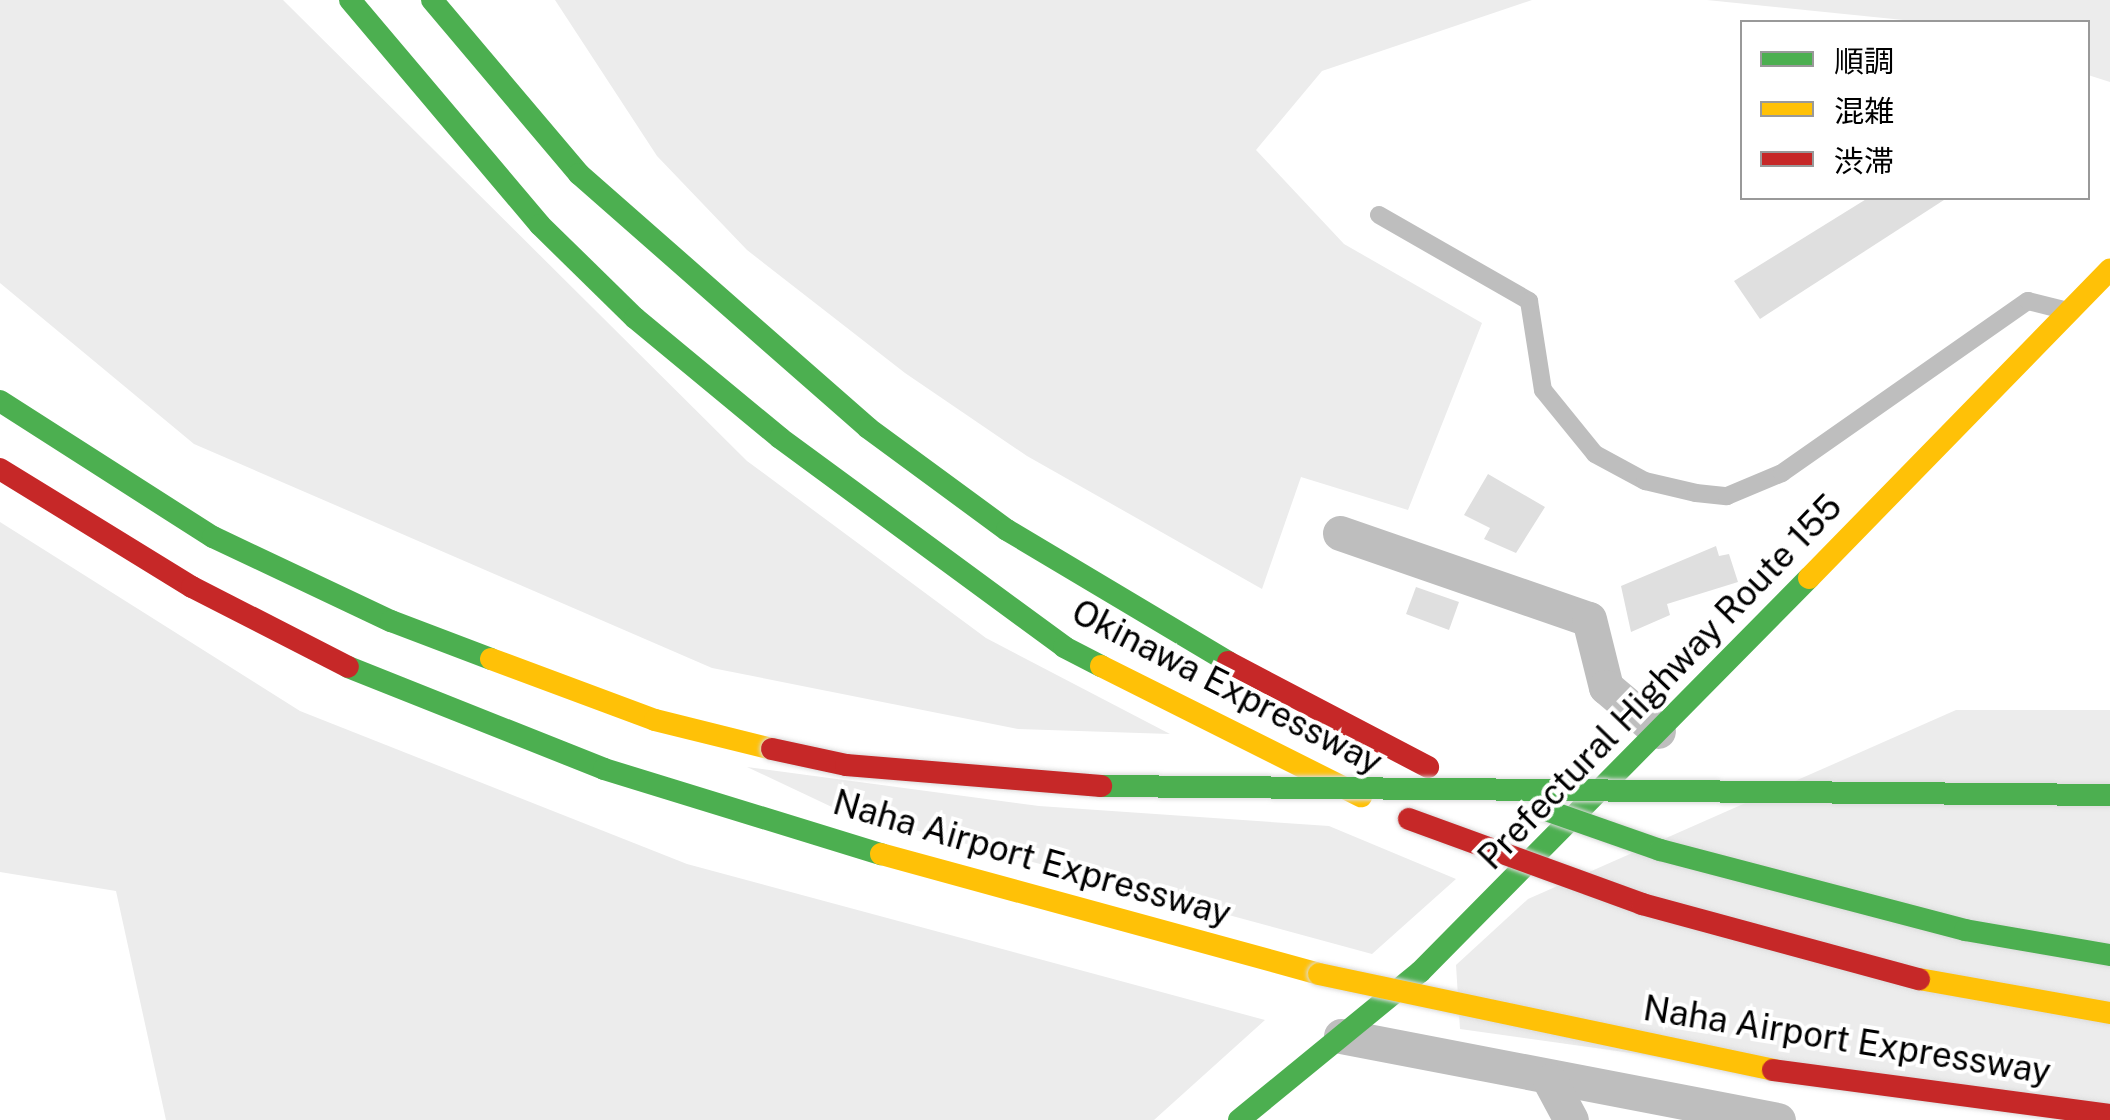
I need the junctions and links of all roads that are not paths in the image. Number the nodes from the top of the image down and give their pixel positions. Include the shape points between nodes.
1 (350, 0) edge
2 (432, 0) edge
3 (1380, 215) dead end
4 (2110, 270) edge
5 (2068, 313) junction
6 (0, 401) edge
7 (0, 469) edge
8 (1340, 533) dead end
9 (1658, 730) junction
10 (2110, 795) edge
11 (2110, 954) edge
12 (2110, 1012) edge
13 (1341, 1036) junction
14 (1550, 1081) junction
15 (2110, 1116) edge
16 (1239, 1120) edge
17 (1570, 1120) edge
18 (1778, 1120) edge

1 - 12 main road, Okinawa Expressway, bridge via 540,225 635,318 780,438 1064,648 1409,819 1642,904 1888,974
2 - 11 main road, Okinawa Expressway, bridge via 579,174 868,428 1007,530 1286,696 1428,767 1660,850 1965,930
3 - 5 lane via 1528,300 1543,390 1596,454 1645,482 1696,492 1727,496 1782,473 2028,300
4 - 5 main road, Prefectural Highway Route 155
5 - 9 main road, Prefectural Highway Route 155
6 - 10 main road, Naha Airport Expressway, bridge via 213,537 392,621 655,720 846,765 1155,791
7 - 15 main road, Naha Airport Expressway, bridge via 192,587 360,673 604,769 925,867 1319,974 1727,1064
8 - 9 street via 1589,619 1606,687
9 - 13 main road, Prefectural Highway Route 155 via 1486,910
13 - 14 street
13 - 16 main road, Prefectural Highway Route 155
14 - 17 street
14 - 18 street

